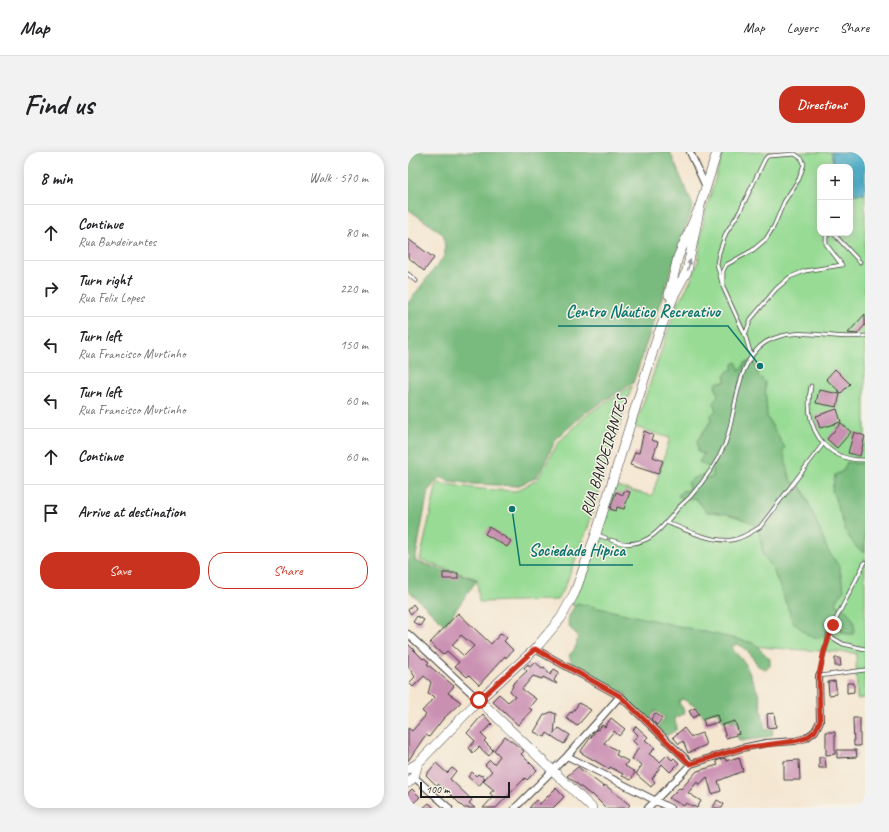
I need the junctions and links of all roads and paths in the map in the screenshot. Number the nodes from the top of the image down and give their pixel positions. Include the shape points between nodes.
1 (690, 152) edge
2 (717, 152) edge
3 (706, 187) junction
4 (826, 236) edge
5 (835, 236) edge
6 (860, 262) dead end
7 (408, 274) edge
8 (416, 281) dead end
9 (723, 287) junction
10 (745, 335) junction
11 (865, 336) edge
12 (751, 355) junction
13 (811, 386) dead end
14 (824, 444) junction
15 (865, 460) edge
16 (666, 522) junction
17 (596, 534) junction
18 (606, 538) dead end
19 (612, 540) dead end
20 (865, 562) edge
21 (408, 634) edge
22 (828, 635) junction
23 (535, 649) junction
24 (865, 649) edge
25 (865, 670) edge
26 (819, 676) junction
27 (620, 696) junction
28 (479, 700) junction
29 (567, 756) junction
30 (690, 764) junction
31 (553, 770) junction
32 (410, 775) edge
33 (655, 800) junction
34 (449, 808) edge
35 (515, 808) edge
36 (592, 808) edge
37 (648, 808) edge
38 (670, 808) edge

1 - 3 street
2 - 3 street, RUA BANDEIRANTES
3 - 17 street, RUA BANDEIRANTES via 678,257 666,312
4 - 10 lane via 826,244 842,263 841,266 816,268 790,277 776,289 751,319
5 - 6 lane
7 - 8 lane
9 - 9 lane via 723,271 726,265 753,250 766,239 774,226 784,202 799,180 804,164 799,156 768,156 765,159 740,211 726,232 717,264
9 - 10 lane
10 - 12 lane
11 - 12 lane via 801,333 784,335 766,342
12 - 16 lane via 740,382 724,444 706,477
13 - 14 lane via 809,418 816,436
14 - 15 lane via 844,458
14 - 16 lane via 760,527 746,535 732,540 697,536
16 - 19 lane via 648,539 642,541 631,544
17 - 18 lane
17 - 23 street, RUA BANDEIRANTES via 575,592 561,618
20 - 22 lane
21 - 28 street
22 - 24 lane via 843,644
22 - 26 lane
23 - 27 street
23 - 28 street, RUA BANDEIRANTES
25 - 26 lane
26 - 30 street via 820,721 815,731 806,738 742,748
27 - 29 street
27 - 30 street
28 - 31 street
28 - 32 street, RUA BANDEIRANTES via 418,763
29 - 31 street
29 - 33 street
30 - 33 street
31 - 35 street
31 - 36 street
32 - 34 street
33 - 37 street
33 - 38 street

